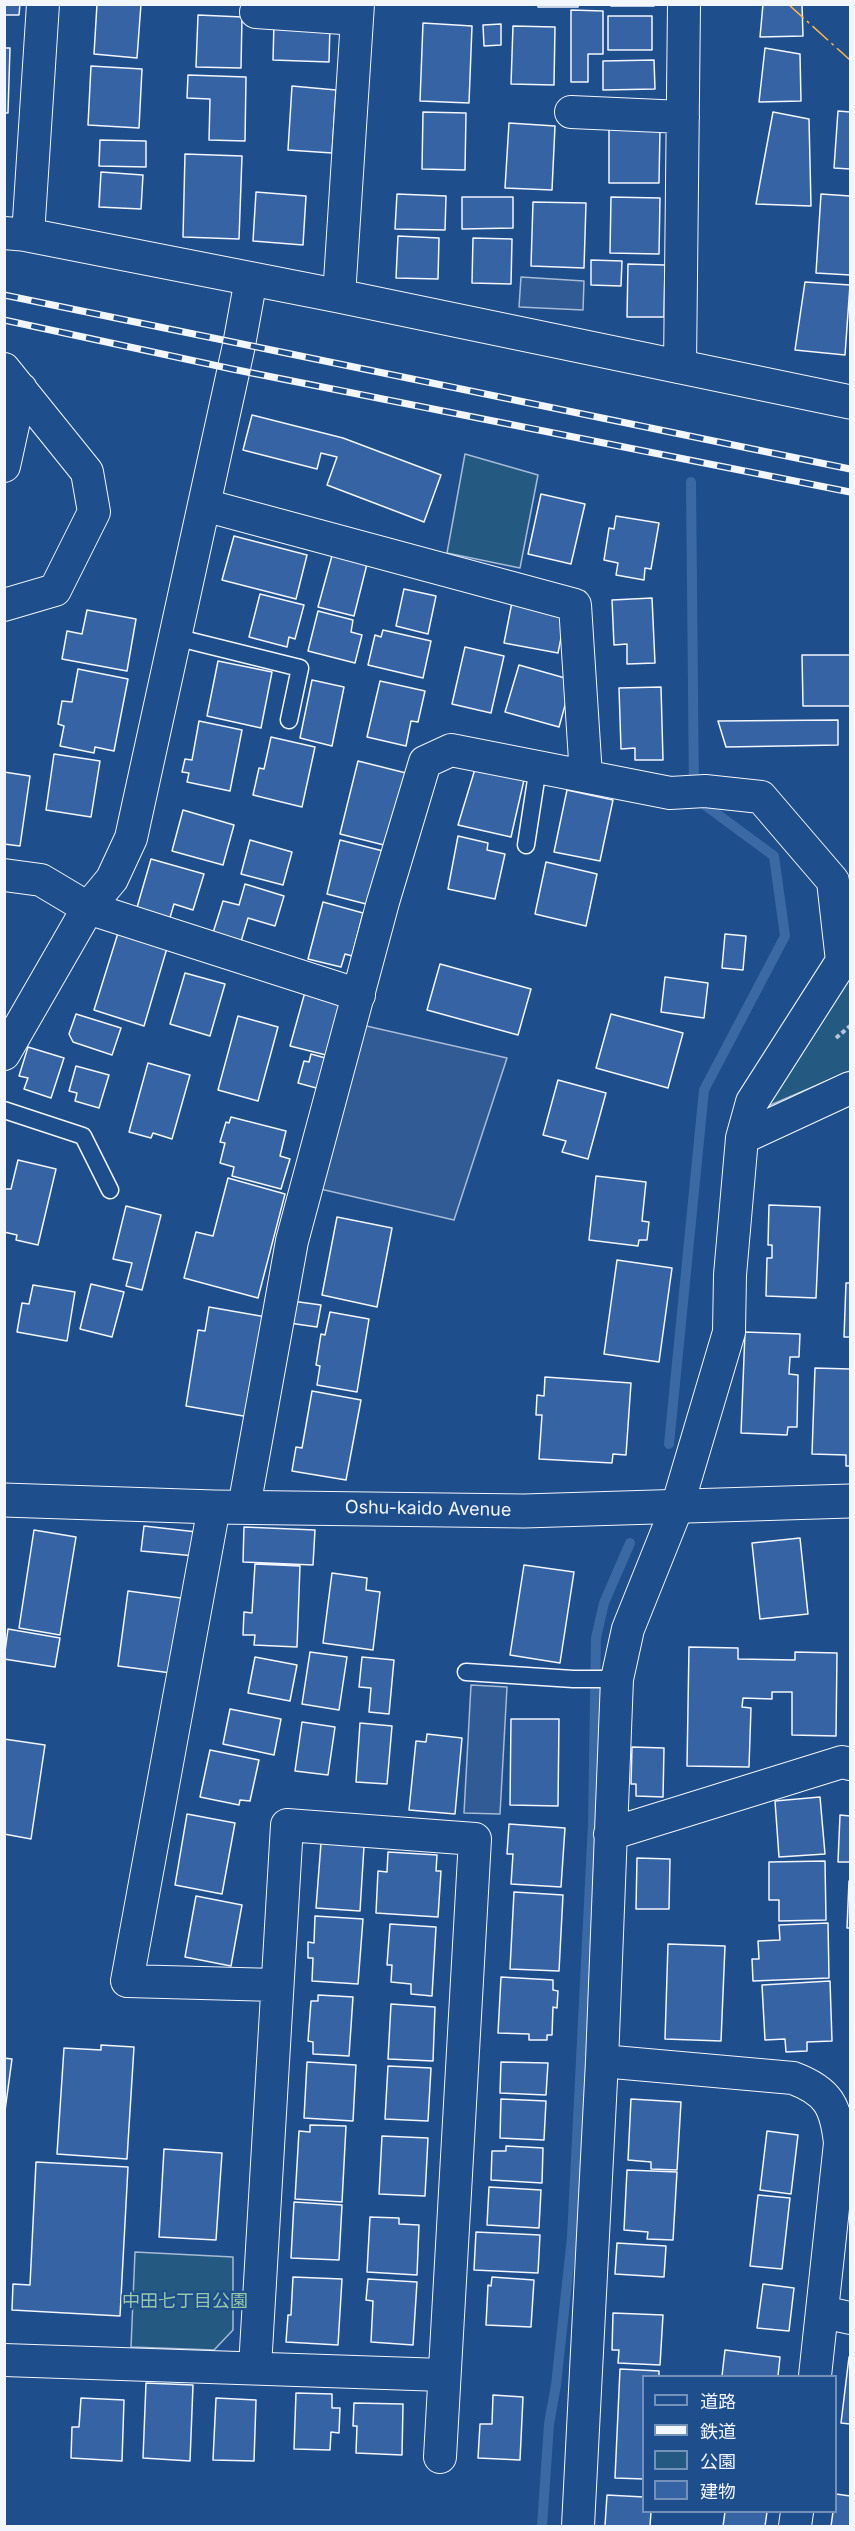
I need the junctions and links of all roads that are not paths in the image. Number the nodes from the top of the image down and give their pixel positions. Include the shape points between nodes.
1 (43, 4) edge
2 (684, 4) edge
3 (256, 12) dead end
4 (358, 12) edge
5 (571, 112) dead end
6 (683, 117) junction
7 (16, 234) edge
8 (251, 279) junction
9 (339, 296) junction
10 (680, 367) junction
11 (13, 379) edge
12 (850, 402) edge
13 (4, 466) edge
14 (204, 505) junction
15 (4, 605) edge
16 (175, 637) junction
17 (290, 720) dead end
18 (538, 767) junction
19 (586, 776) junction
20 (526, 845) dead end
21 (842, 872) edge
22 (4, 875) edge
23 (87, 908) junction
24 (847, 962) edge
25 (359, 995) junction
26 (4, 1054) edge
27 (850, 1088) edge
28 (4, 1110) edge
29 (742, 1138) junction
30 (110, 1190) dead end
31 (4, 1500) edge
32 (850, 1501) edge
33 (229, 1507) junction
34 (677, 1507) junction
35 (466, 1672) dead end
36 (617, 1679) junction
37 (850, 1764) edge
38 (610, 1834) junction
39 (276, 1985) junction
40 (602, 2061) junction
41 (837, 2315) edge
42 (4, 2360) edge
43 (255, 2367) junction
44 (443, 2374) junction
45 (815, 2375) edge
46 (440, 2457) dead end
47 (578, 2526) edge

1 - 7 street
2 - 6 street
3 - 4 street
4 - 9 street
5 - 6 street
6 - 10 street
7 - 8 street
8 - 9 street
8 - 14 street
9 - 10 street
10 - 12 street
11 - 13 street
11 - 15 street via 87,472 94,512 55,590
14 - 16 street
14 - 19 street via 575,606
16 - 17 lane via 300,668
16 - 23 street via 131,838 112,879
18 - 19 street
18 - 20 lane
18 - 25 street via 451,750 425,762
19 - 21 street via 669,793 705,791 761,796
21 - 24 street
22 - 23 street via 41,880
23 - 25 street
23 - 26 street
24 - 29 street via 752,1102
25 - 33 street via 292,1242
27 - 29 street
28 - 30 lane via 82,1136
29 - 34 street via 729,1332
31 - 33 street, Oshu-kaido Avenue
32 - 34 street, Oshu-kaido Avenue
33 - 34 street, Oshu-kaido Avenue via 524,1511
33 - 39 street via 127,1981
34 - 36 street via 628,1629
35 - 36 lane
36 - 38 street
37 - 38 street via 842,1762
38 - 40 street
39 - 43 street
39 - 44 street via 287,1825 476,1839
40 - 41 street via 793,2078 812,2085 827,2098 837,2117 840,2143
40 - 47 street
41 - 45 street
42 - 43 street
43 - 44 street
44 - 46 street

